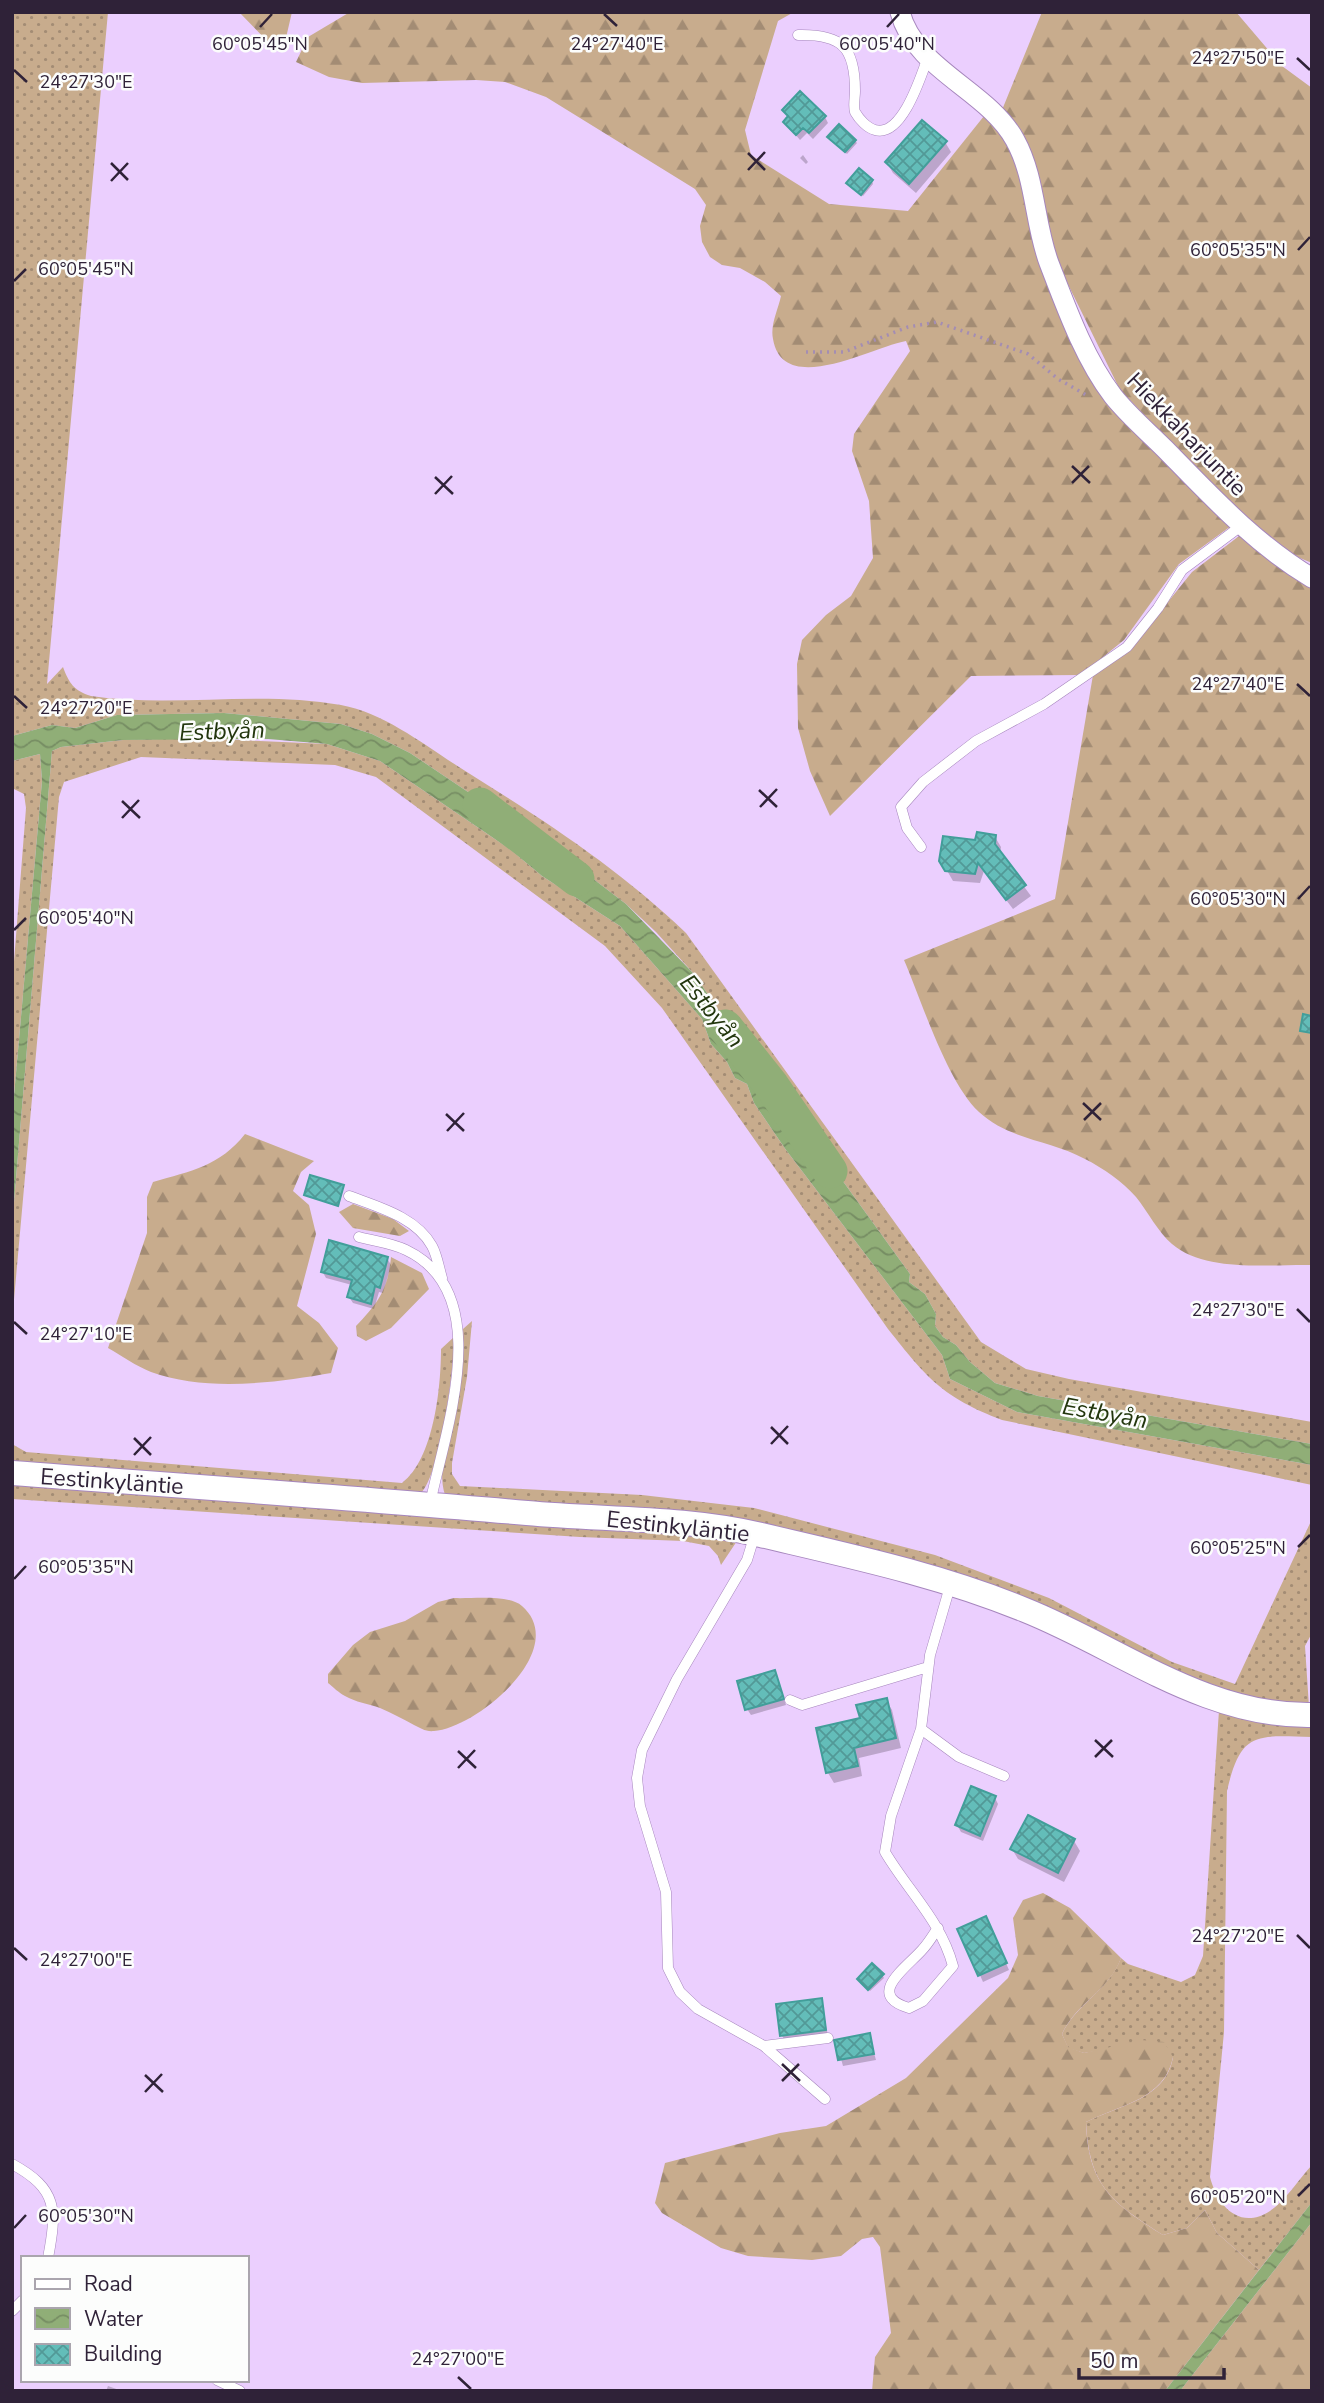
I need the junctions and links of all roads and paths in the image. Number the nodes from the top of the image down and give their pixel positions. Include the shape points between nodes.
1 (900, 12) edge
2 (798, 35) dead end
3 (928, 57) junction
4 (806, 352) dead end
5 (1114, 398) junction
6 (1241, 526) junction
7 (1312, 578) edge
8 (921, 846) dead end
9 (349, 1196) dead end
10 (359, 1237) dead end
11 (442, 1278) junction
12 (12, 1473) edge
13 (430, 1504) junction
14 (755, 1534) junction
15 (951, 1583) junction
16 (928, 1667) junction
17 (790, 1700) dead end
18 (1312, 1715) edge
19 (921, 1729) junction
20 (1004, 1776) dead end
21 (938, 1928) junction
22 (828, 2038) dead end
23 (764, 2046) junction
24 (825, 2099) dead end
25 (12, 2164) edge
26 (48, 2256) edge
27 (221, 2382) edge
28 (240, 2391) edge

1 - 3 street, Hiekkaharjuntie via 909,35
2 - 3 lane via 824,34 845,46 855,64 854,111 868,128 879,132 891,128 906,109
3 - 5 street, Hiekkaharjuntie via 997,117 1015,139 1046,254 1066,306
4 - 5 path via 844,352 908,327 937,322 1028,354 1090,397
5 - 6 street, Hiekkaharjuntie
6 - 7 street, Hiekkaharjuntie
6 - 8 lane via 1182,570 1127,647 1044,704 976,741 923,782 901,807 907,828
9 - 11 lane via 417,1228 432,1247
10 - 11 lane via 406,1250
11 - 13 lane via 459,1322 460,1359
12 - 13 street, Eestinkyläntie
13 - 14 street, Eestinkyläntie
14 - 15 street, Eestinkyläntie
14 - 23 lane via 747,1560 677,1679 642,1750 637,1778 640,1806 666,1892 668,1968 680,1992 698,2009
15 - 16 lane
15 - 18 street, Eestinkyläntie via 1030,1612 1204,1696 1243,1707
16 - 17 lane via 802,1705
16 - 19 lane
19 - 20 lane via 959,1757
19 - 21 lane via 891,1816 885,1852
21 - 21 lane via 953,1966 923,2001 909,2008 897,2004 889,1991 893,1979
22 - 23 lane
23 - 24 lane
25 - 26 lane via 34,2176 50,2194 54,2222
27 - 28 lane

